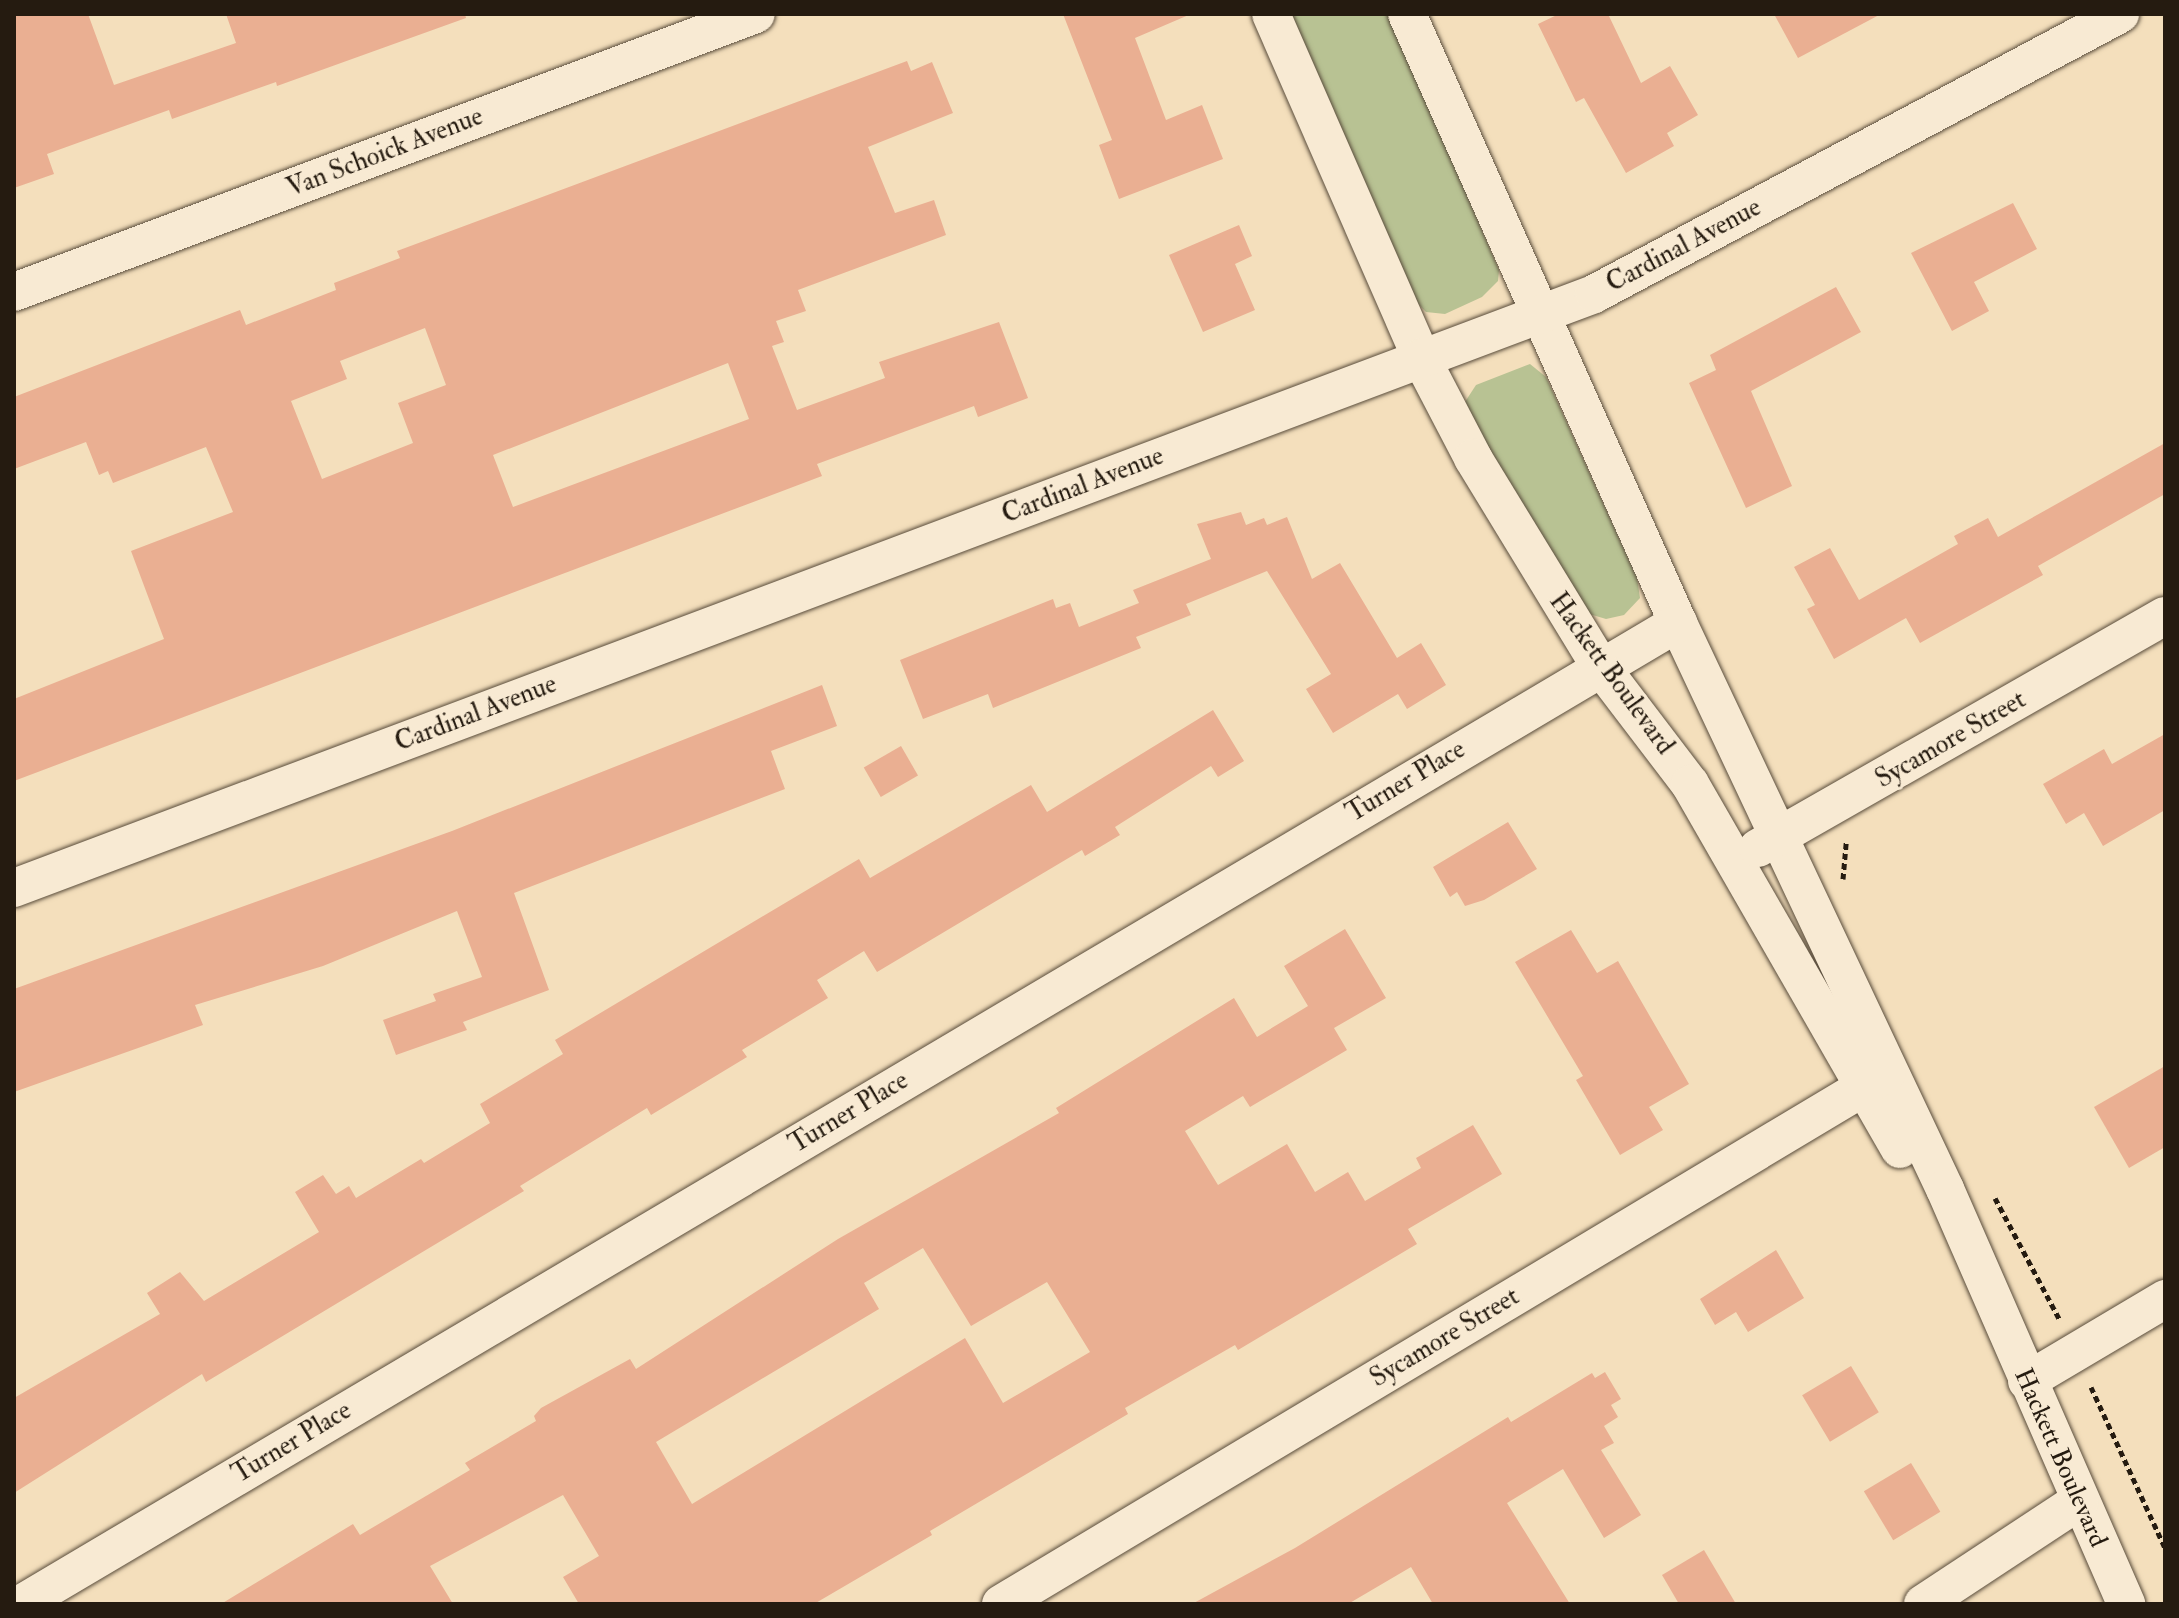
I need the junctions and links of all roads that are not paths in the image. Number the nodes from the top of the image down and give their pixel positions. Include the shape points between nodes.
1 (756, 14) edge
2 (1271, 14) edge
3 (1407, 14) edge
4 (2120, 14) edge
5 (14, 292) edge
6 (1538, 316) junction
7 (1421, 358) junction
8 (2165, 616) edge
9 (1678, 623) junction
10 (1600, 666) junction
11 (1778, 838) junction
12 (1734, 860) junction
13 (14, 888) edge
14 (1877, 1080) junction
15 (2165, 1299) edge
16 (2027, 1381) junction
17 (2079, 1501) junction
18 (21, 1604) edge
19 (1001, 1604) edge
20 (1923, 1604) edge
21 (2126, 1604) edge

1 - 5 street, Van Schoick Avenue
2 - 7 street, Hackett Boulevard
3 - 6 street, Hackett Boulevard
4 - 6 street, Cardinal Avenue via 1594,294
6 - 7 street, Cardinal Avenue
6 - 9 street, Hackett Boulevard
7 - 10 street, Hackett Boulevard via 1531,561
7 - 13 street, Cardinal Avenue
8 - 11 street, Sycamore Street
9 - 10 street, Turner Place
9 - 11 street, Hackett Boulevard
10 - 12 street, Hackett Boulevard via 1690,784
10 - 18 street, Turner Place
11 - 12 street, Sycamore Street
11 - 14 street, Hackett Boulevard
12 - 14 street, Hackett Boulevard
14 - 16 street, Hackett Boulevard
14 - 19 street, Sycamore Street
15 - 16 street
16 - 17 street, Hackett Boulevard
17 - 20 street
17 - 21 street, Hackett Boulevard

